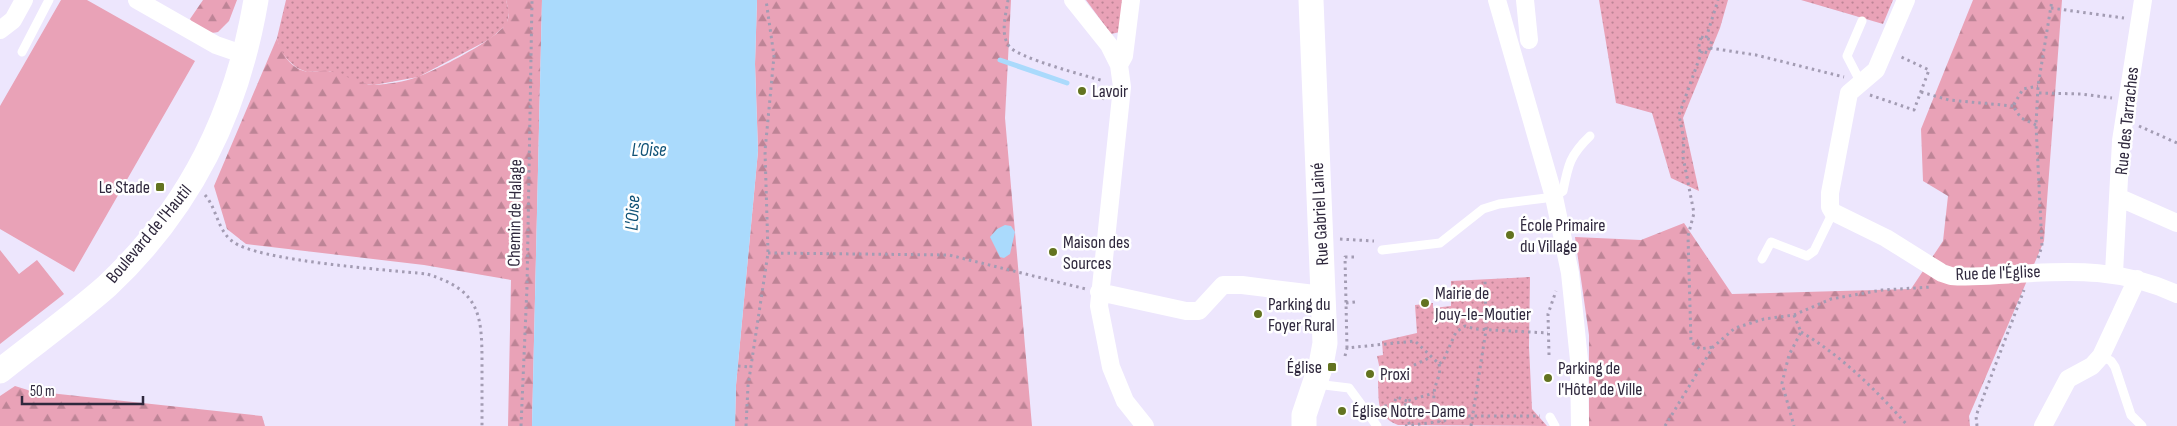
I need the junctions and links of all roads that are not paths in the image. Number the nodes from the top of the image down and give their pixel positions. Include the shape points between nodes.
1 (24, 0) edge
2 (49, 0) edge
3 (137, 0) edge
4 (256, 0) edge
5 (1073, 0) edge
6 (1131, 0) edge
7 (1311, 0) edge
8 (1497, 0) edge
9 (1525, 0) edge
10 (1906, 0) edge
11 (2143, 0) edge
12 (1862, 21) dead end
13 (0, 30) edge
14 (1530, 40) dead end
15 (22, 52) dead end
16 (245, 55) junction
17 (1119, 65) junction
18 (1861, 83) junction
19 (1590, 136) dead end
20 (1554, 197) junction
21 (2120, 198) junction
22 (1833, 212) junction
23 (2177, 223) edge
24 (1382, 250) road end
25 (1762, 259) dead end
26 (2114, 273) junction
27 (2137, 279) junction
28 (1100, 292) junction
29 (2177, 294) edge
30 (1323, 295) junction
31 (2101, 356) junction
32 (0, 371) edge
33 (1326, 384) junction
34 (1550, 417) road end
35 (1140, 423) edge
36 (1304, 426) edge
37 (1377, 426) edge
38 (1555, 426) edge
39 (1580, 426) edge
40 (2043, 426) edge
41 (2142, 426) edge

1 - 13 street via 13,20
2 - 15 lane
3 - 16 street via 216,46
4 - 16 main road, Boulevard de l'Hautil
5 - 17 street via 1109,45
6 - 17 street via 1124,56
7 - 30 main road, Rue Gabriel Lainé
8 - 20 street
9 - 14 street
10 - 18 street via 1876,70
11 - 21 street, Rue des Tarraches via 2121,141
12 - 18 lane via 1847,56
16 - 32 main road, Boulevard de l'Hautil via 229,108 204,162 161,225 105,287
17 - 28 street via 1122,87
18 - 22 street via 1848,99 1830,194
19 - 20 lane via 1574,152 1568,163 1563,191
20 - 24 lane via 1483,209 1440,243
20 - 39 street via 1570,273 1579,360
21 - 23 street
21 - 26 street, Rue des Tarraches
22 - 25 lane via 1814,251 1807,256 1771,242
22 - 26 street, Rue de l'Église via 1951,276 2029,279 2078,270
26 - 27 street, Rue de l'Église
27 - 29 street, Rue de l'Église
27 - 31 street
28 - 30 street via 1186,311 1199,311 1223,285
28 - 35 street via 1099,306 1111,367 1125,401
30 - 33 main road, Rue Gabriel Lainé
31 - 40 street via 2092,366 2068,379
31 - 41 lane via 2115,367 2131,415
33 - 36 main road, Rue Gabriel Lainé via 1304,415
33 - 37 lane via 1349,388
34 - 38 lane

